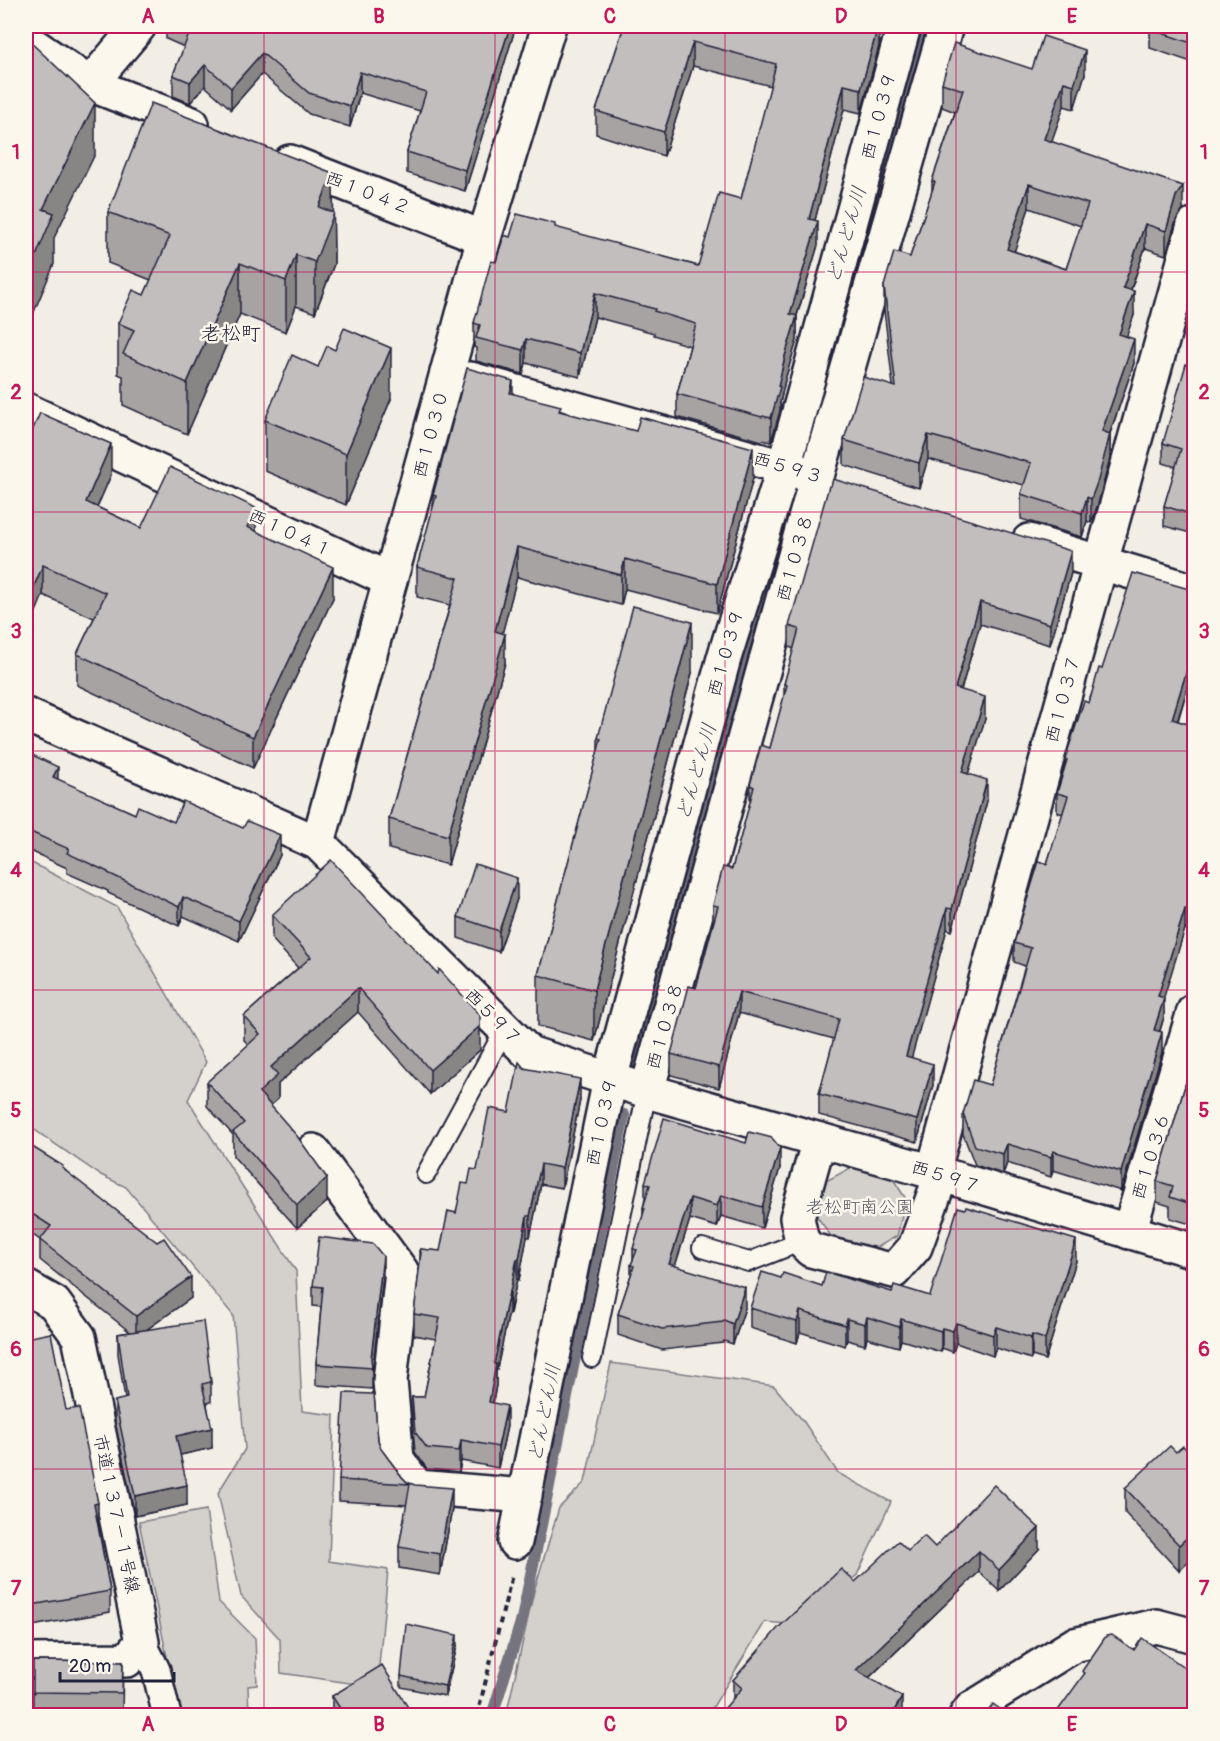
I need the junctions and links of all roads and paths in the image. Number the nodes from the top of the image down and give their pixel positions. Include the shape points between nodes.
1 (139, 26) edge
2 (549, 26) edge
3 (904, 26) edge
4 (946, 26) edge
5 (26, 40) edge
6 (90, 84) junction
7 (222, 135) edge
8 (265, 152) edge
9 (1194, 225) edge
10 (484, 238) junction
11 (1184, 289) edge
12 (448, 373) junction
13 (27, 415) edge
14 (784, 467) junction
15 (829, 480) junction
16 (998, 532) edge
17 (1100, 563) junction
18 (390, 580) junction
19 (1194, 591) edge
20 (26, 715) edge
21 (318, 843) junction
22 (1194, 1011) edge
23 (505, 1029) junction
24 (610, 1079) junction
25 (647, 1091) junction
26 (819, 1140) junction
27 (313, 1151) dead end
28 (426, 1174) dead end
29 (937, 1174) junction
30 (1128, 1232) junction
31 (802, 1241) junction
32 (702, 1248) dead end
33 (1194, 1251) edge
34 (26, 1287) edge
35 (592, 1358) dead end
36 (525, 1496) junction
37 (515, 1542) joint
38 (1194, 1636) edge
39 (142, 1642) junction
40 (26, 1661) edge
41 (167, 1716) edge
42 (477, 1716) edge
43 (966, 1716) edge

1 - 6 street
2 - 10 street, 西１０３０
3 - 14 street, 西１０３９
4 - 15 street, 西１０３８
5 - 6 street
6 - 7 street
8 - 10 street, 西１０４２
9 - 11 street, 西１０３７
10 - 12 street, 西１０３０
11 - 17 street, 西１０３７
12 - 14 street, 西５９３
12 - 18 street, 西１０３０
13 - 18 street, 西１０４１
14 - 15 street, 西５９３
14 - 24 street, 西１０３９ via 724,658
15 - 25 street, 西１０３８
16 - 17 street
17 - 19 street
17 - 29 street, 西１０３７
18 - 21 street, 西１０３０
20 - 21 street, 西５９７
21 - 23 street, 西５９７
22 - 30 street, 西１０３６
23 - 24 street, 西５９７ via 529,1053
23 - 28 lane
24 - 25 street, 西５９７
24 - 36 street, 西１０３９
25 - 26 street, 西５９７
25 - 35 lane
26 - 29 street, 西５９７
26 - 31 street via 797,1218
27 - 36 street via 402,1272 390,1381 397,1459 417,1487
29 - 30 street, 西５９７
29 - 31 street, 西１０３７ via 915,1247 894,1271 811,1250
30 - 33 street, 西５９７
31 - 32 lane via 749,1262
34 - 39 street, 市道１３７－１号線 via 54,1303 79,1336
36 - 37 street, 西１０３９
37 - 42 path via 513,1568
38 - 43 street via 1156,1626 1074,1645 971,1709
39 - 40 street via 127,1660
39 - 41 street via 156,1670

